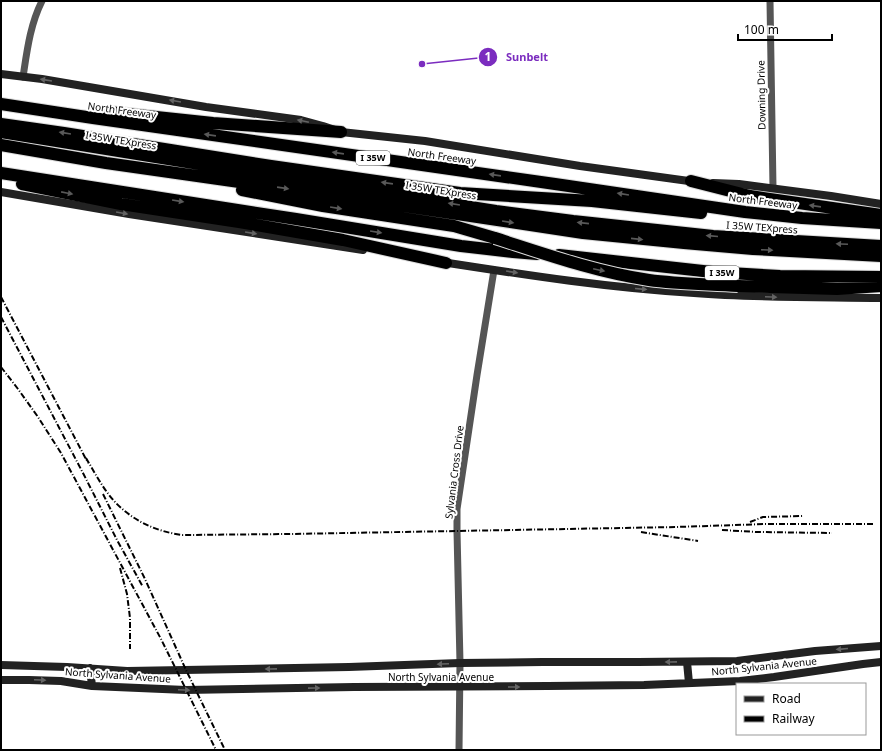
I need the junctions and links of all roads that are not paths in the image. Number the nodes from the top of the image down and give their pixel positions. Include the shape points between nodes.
1 (42, 1) edge
2 (770, 1) edge
3 (1, 74) edge
4 (23, 77) junction
5 (1, 104) edge
6 (54, 112) junction
7 (1, 124) edge
8 (1, 132) edge
9 (341, 132) junction
10 (1, 144) edge
11 (106, 163) junction
12 (1, 173) edge
13 (1, 180) edge
14 (691, 181) junction
15 (773, 188) junction
16 (1, 192) edge
17 (881, 204) edge
18 (745, 212) junction
19 (881, 215) edge
20 (881, 223) edge
21 (881, 246) edge
22 (881, 256) edge
23 (446, 263) junction
24 (494, 270) junction
25 (881, 277) edge
26 (881, 286) edge
27 (881, 298) edge
28 (881, 646) edge
29 (687, 662) junction
30 (881, 662) edge
31 (460, 663) junction
32 (1, 665) edge
33 (90, 668) junction
34 (1, 680) edge
35 (689, 683) junction
36 (92, 686) junction
37 (460, 687) junction
38 (459, 750) edge

1 - 4 street via 32,27
2 - 15 street, Downing Drive
3 - 4 main road, North Freeway
9 -> 4 main road, North Freeway via 300,120
5 - 6 highway, North Freeway / I 35W
6 - 9 highway via 87,110 213,123
18 -> 6 highway, North Freeway / I 35W
18 -> 7 highway via 732,217 592,201 460,193
21 -> 8 highway, I 35W TEXpress via 713,236 573,221 255,174
9 - 14 main road, North Freeway via 425,141
10 - 11 highway
11 -> 22 highway via 583,233 753,249
11 -> 26 highway, bridge via 323,206 454,226 586,267 648,280 838,289
12 -> 25 highway, I 35W via 461,246 712,272
13 -> 23 highway via 121,204 343,240
14 - 15 main road, North Freeway
19 -> 14 highway via 750,196
15 - 17 main road, North Freeway
16 -> 23 main road
18 - 20 highway, North Freeway / I 35W
23 - 24 main road
24 -> 27 main road via 596,285 693,293
24 - 31 street, Sylvania Cross Drive via 457,509
28 -> 29 main road, North Sylvania Avenue via 737,661
29 -> 31 main road, North Sylvania Avenue
29 - 35 main road
30 - 35 main road, North Sylvania Avenue via 740,681
31 -> 33 main road, North Sylvania Avenue via 207,670 127,671
31 - 37 street, Sylvania Cross Drive
32 - 33 main road, North Sylvania Avenue
33 - 36 main road
34 -> 36 main road, North Sylvania Avenue via 61,681
37 -> 35 main road, North Sylvania Avenue
36 -> 37 main road, North Sylvania Avenue via 186,690
37 - 38 street, Sylvania Cross Drive

